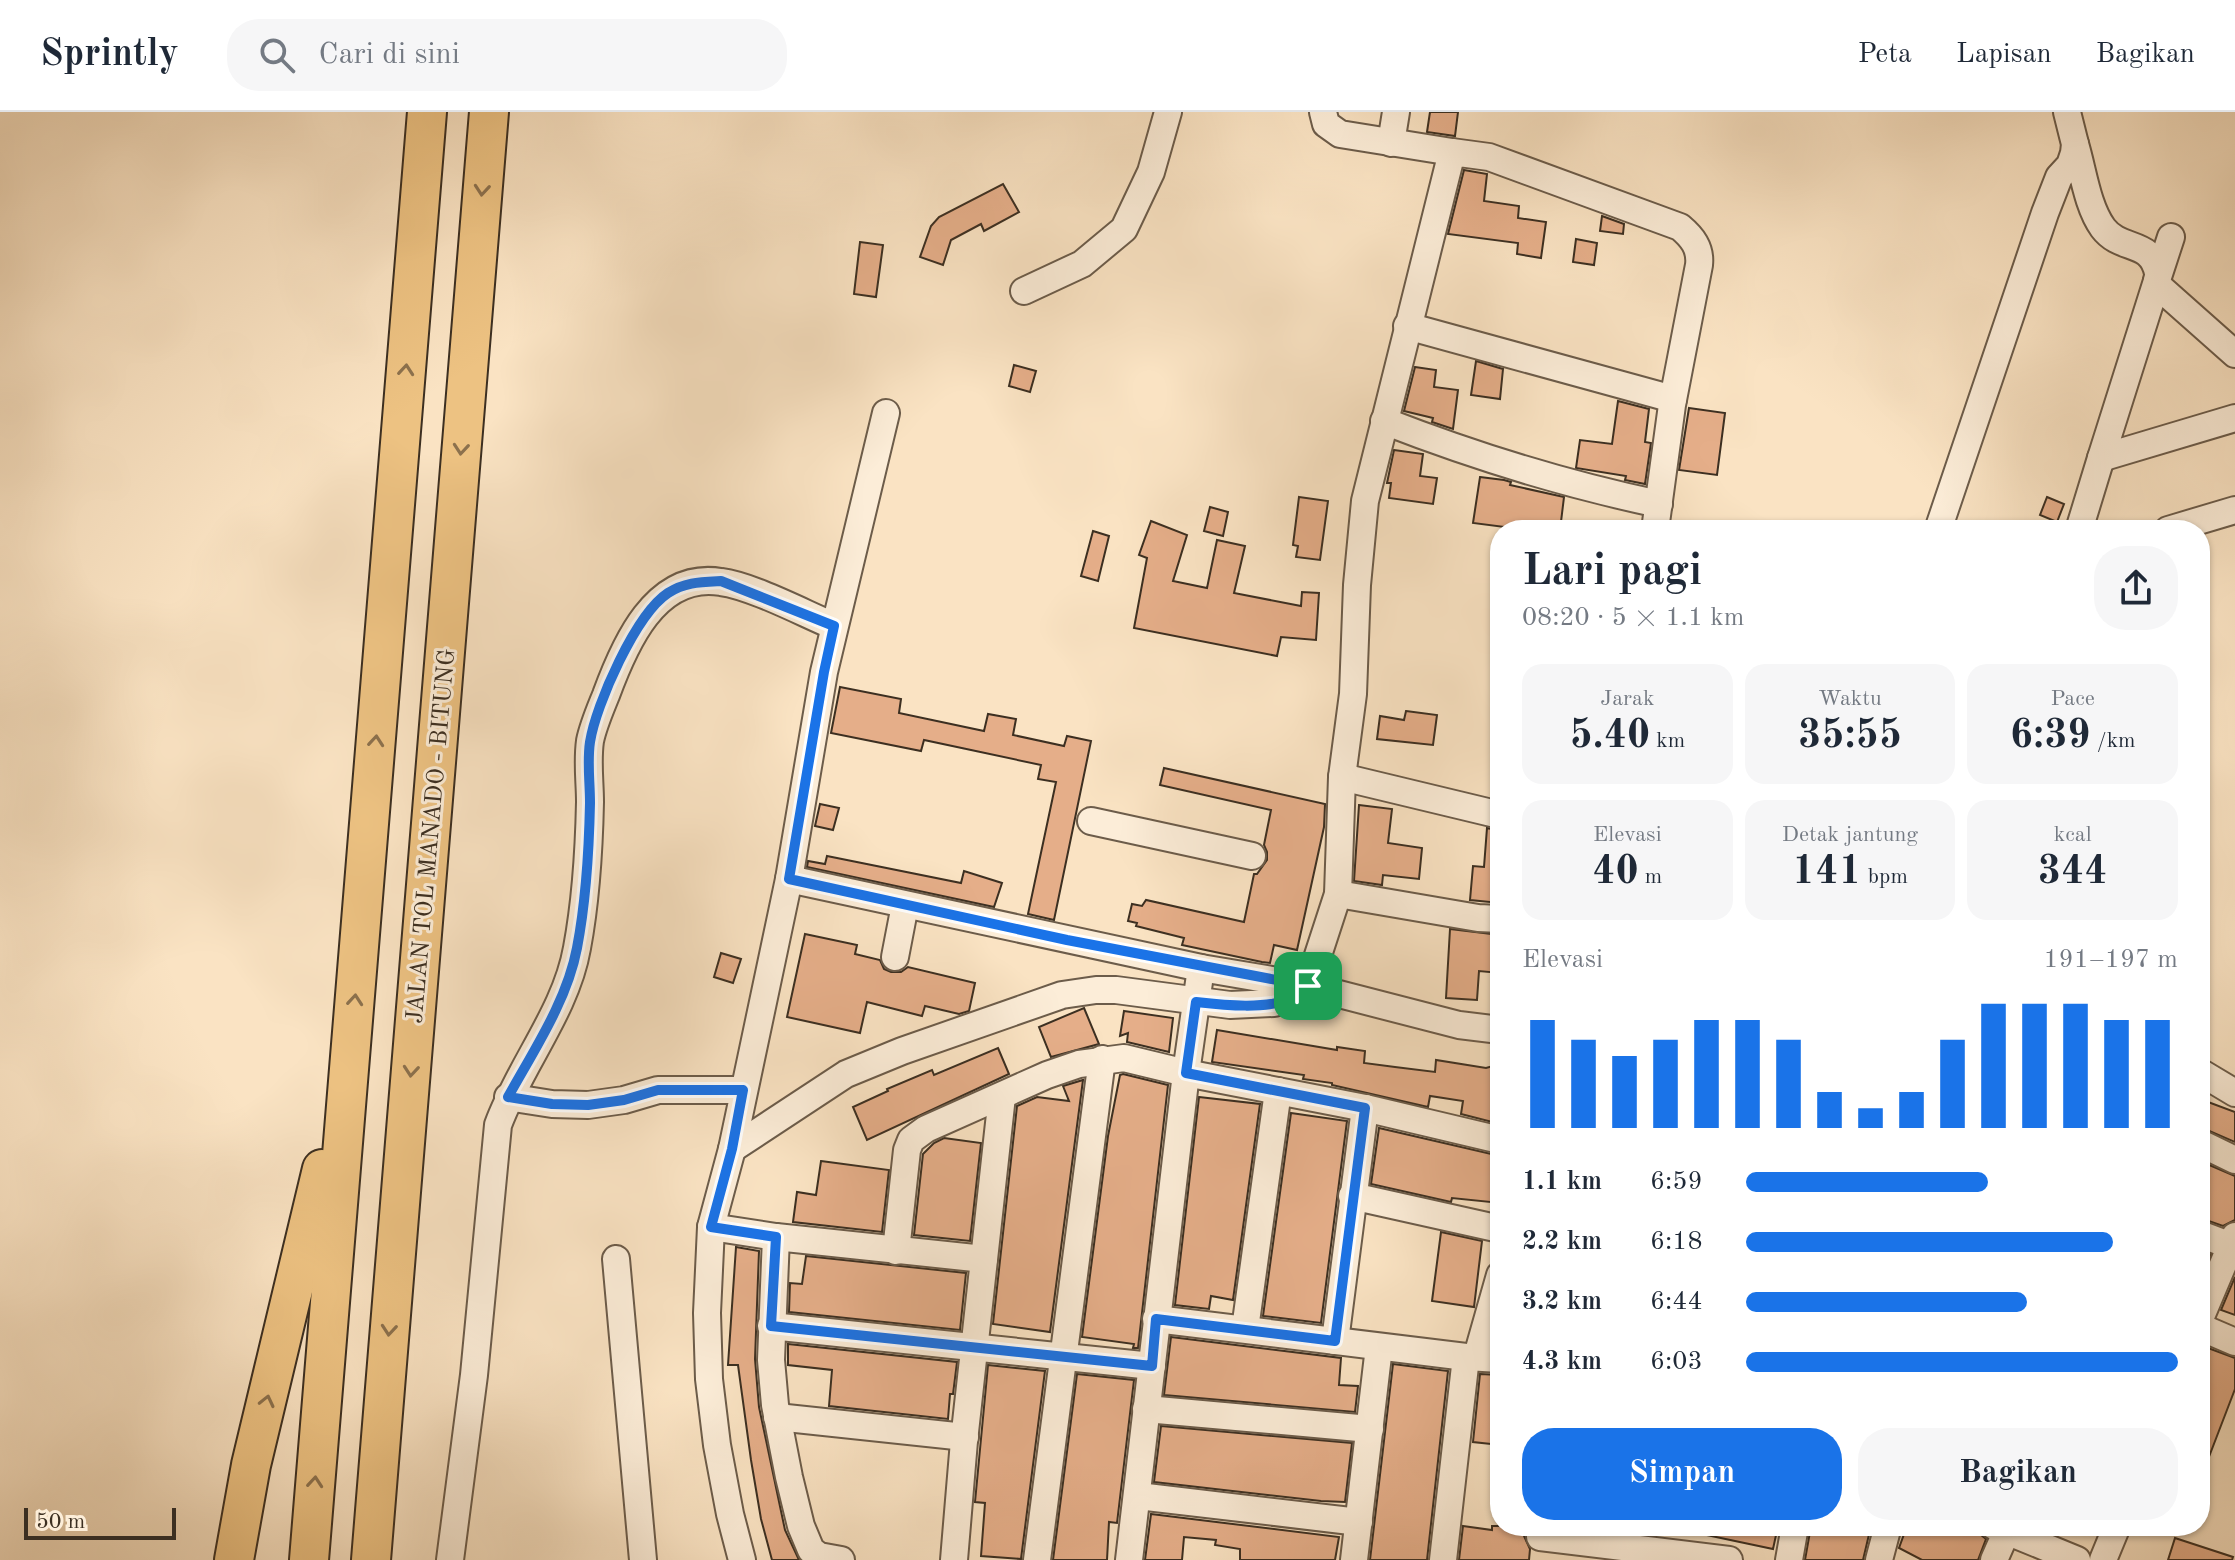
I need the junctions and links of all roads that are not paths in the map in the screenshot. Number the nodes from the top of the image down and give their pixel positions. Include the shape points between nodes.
1 (427, 112) edge
2 (489, 112) edge
3 (1168, 112) edge
4 (1323, 112) edge
5 (1396, 112) edge
6 (2067, 112) edge
7 (1391, 143) junction
8 (2075, 144) junction
9 (1452, 152) junction
10 (2171, 237) dead end
11 (2157, 278) junction
12 (1024, 291) dead end
13 (1407, 326) junction
14 (2235, 354) edge
15 (1673, 399) junction
16 (886, 413) dead end
17 (2235, 418) edge
18 (1384, 421) junction
19 (2101, 458) junction
20 (1659, 504) junction
21 (2235, 510) edge
22 (1657, 520) edge
23 (1941, 520) edge
24 (2082, 520) edge
25 (2202, 520) edge
26 (834, 626) junction
27 (1342, 777) junction
28 (1490, 813) edge
29 (1091, 821) dead end
30 (1252, 856) dead end
31 (789, 879) junction
32 (1338, 894) junction
33 (905, 905) junction
34 (1490, 918) edge
35 (895, 957) dead end
36 (1201, 968) junction
37 (1308, 986) junction
38 (1196, 1002) junction
39 (1490, 1029) edge
40 (351, 1050) junction
41 (1102, 1059) junction
42 (1186, 1073) junction
43 (2210, 1078) edge
44 (743, 1090) junction
45 (1278, 1091) junction
46 (2235, 1093) edge
47 (1002, 1096) junction
48 (508, 1097) junction
49 (1365, 1108) junction
50 (1490, 1138) edge
51 (2210, 1148) edge
52 (732, 1149) junction
53 (2235, 1160) edge
54 (1352, 1196) junction
55 (711, 1227) junction
56 (1490, 1227) edge
57 (2210, 1236) edge
58 (776, 1237) junction
59 (2233, 1241) edge
60 (896, 1251) junction
61 (616, 1259) dead end
62 (984, 1259) junction
63 (2210, 1295) edge
64 (1490, 1318) edge
65 (1156, 1319) junction
66 (771, 1326) junction
67 (1245, 1329) junction
68 (2210, 1331) edge
69 (1335, 1341) junction
70 (2235, 1342) edge
71 (974, 1347) junction
72 (1379, 1347) junction
73 (1063, 1357) junction
74 (1481, 1357) edge
75 (1152, 1366) junction
76 (1146, 1409) junction
77 (777, 1417) junction
78 (1370, 1429) junction
79 (965, 1437) junction
80 (1138, 1496) junction
81 (1359, 1522) junction
82 (1793, 1536) edge
83 (1885, 1536) edge
84 (2001, 1536) edge
85 (2022, 1536) edge
86 (2113, 1536) edge
87 (1540, 1541) edge
88 (811, 1555) edge
89 (234, 1560) edge
90 (309, 1560) edge
91 (371, 1560) edge
92 (450, 1560) edge
93 (643, 1560) edge
94 (742, 1560) edge
95 (841, 1560) edge
96 (954, 1560) edge
97 (1037, 1560) edge
98 (1129, 1560) edge
99 (1354, 1560) edge
100 (1443, 1560) edge
101 (1729, 1560) edge
102 (1789, 1560) edge
103 (1879, 1560) edge
104 (1994, 1560) edge
105 (2077, 1560) edge
106 (2103, 1560) edge

40 -> 1 highway
2 -> 91 highway, JALAN TOL MANADO - BITUNG
3 - 12 street via 1151,172 1124,229 1082,264
4 - 7 street via 1326,124 1340,134
5 - 7 street
6 - 8 street
7 - 9 street
8 - 11 street via 2101,226 2114,241 2156,260
8 - 23 street via 2045,213
9 - 13 street
9 - 15 street via 1489,157 1680,227 1690,237 1700,255 1699,265
10 - 11 street
11 - 14 street
11 - 19 street
13 - 15 street
13 - 18 street
15 - 20 street
16 - 26 street
17 - 19 street
18 - 20 street via 1521,470
18 - 27 street via 1365,501 1353,694
19 - 24 street
20 - 22 street
21 - 25 street
26 - 31 street
26 - 48 street via 721,581 692,582 667,593 649,611 613,677 591,737 588,859 577,950 564,989
27 - 28 street
27 - 32 street
29 - 30 street
31 - 33 street
31 - 44 street
32 - 34 street
32 - 37 street
33 - 35 street
33 - 36 street
36 - 37 street
36 - 38 street
37 - 38 street via 1274,1003
37 - 39 street
38 - 42 street
38 - 52 street via 1116,990 1062,995 846,1074
89 -> 40 highway via 251,1465
90 -> 40 highway
41 - 42 street via 1124,1058
41 - 47 street via 1047,1075
41 - 73 street
42 - 45 street
42 - 65 street
43 - 46 street
44 - 48 street via 658,1090 588,1105
44 - 52 street
45 - 49 street
45 - 67 street
47 - 60 street via 911,1140
47 - 62 street
48 - 92 street via 498,1125
49 - 50 street
49 - 54 street
51 - 53 street
52 - 55 street
54 - 56 street
54 - 69 street
55 - 58 street
55 - 94 street via 709,1379
57 - 59 street
58 - 60 street
58 - 66 street
59 - 63 street
60 - 62 street
61 - 93 street
62 - 71 street
64 - 74 street
65 - 67 street
65 - 75 street
66 - 71 street
66 - 77 street
67 - 69 street
68 - 70 street
69 - 72 street
71 - 73 street
71 - 79 street
72 - 74 street
72 - 78 street
73 - 75 street
73 - 97 street
74 - 100 street
75 - 76 street
76 - 78 street
76 - 80 street
77 - 79 street
77 - 88 street
78 - 81 street
79 - 96 street
80 - 81 street
80 - 98 street
81 - 99 street
82 - 102 street
83 - 103 street
84 - 104 street
85 - 105 street
86 - 106 street
87 - 101 street
88 - 95 street

